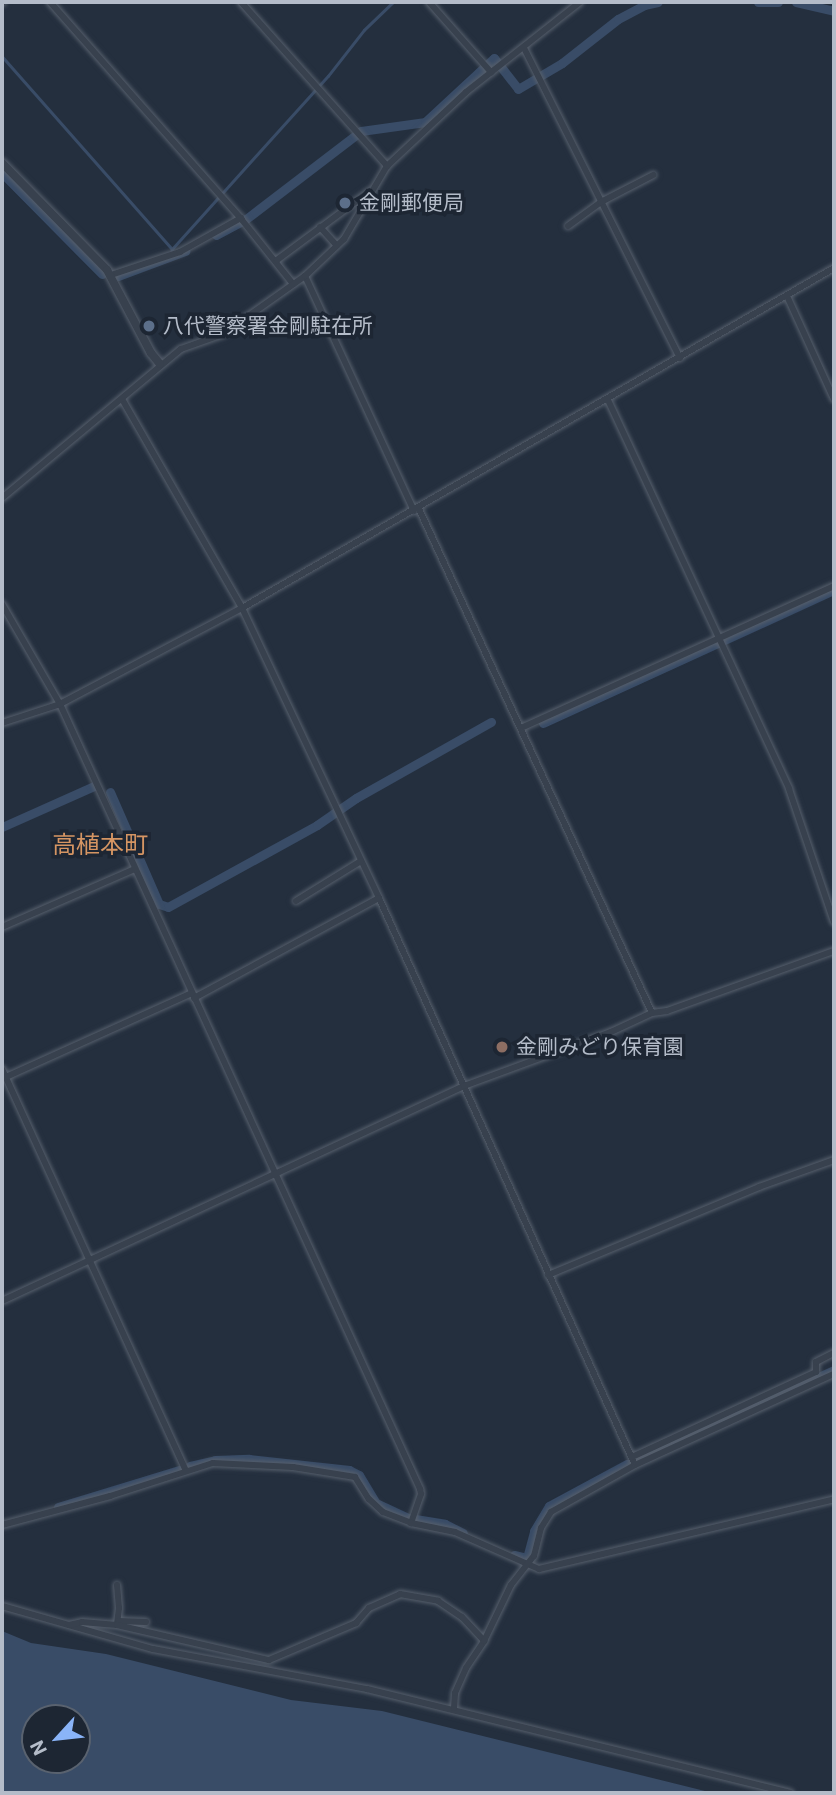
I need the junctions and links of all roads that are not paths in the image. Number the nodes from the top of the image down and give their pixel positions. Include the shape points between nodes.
1 (50, 2) edge
2 (241, 2) edge
3 (429, 2) edge
4 (565, 2) edge
5 (580, 2) edge
6 (573, 8) junction
7 (524, 48) junction
8 (492, 71) junction
9 (2, 163) edge
10 (387, 166) junction
11 (653, 175) dead end
12 (372, 190) junction
13 (601, 202) junction
14 (243, 220) junction
15 (568, 226) dead end
16 (320, 227) junction
17 (337, 246) junction
18 (276, 260) junction
19 (834, 268) edge
20 (111, 275) junction
21 (305, 276) junction
22 (293, 284) junction
23 (787, 296) junction
24 (680, 358) junction
25 (160, 365) junction
26 (122, 399) junction
27 (834, 399) edge
28 (608, 400) junction
29 (2, 498) edge
30 (416, 510) junction
31 (834, 586) edge
32 (2, 604) edge
33 (242, 608) junction
34 (721, 641) junction
35 (60, 704) junction
36 (2, 723) edge
37 (521, 728) junction
38 (361, 861) junction
39 (135, 869) junction
40 (379, 898) junction
41 (296, 901) dead end
42 (834, 922) edge
43 (2, 927) edge
44 (834, 951) edge
45 (193, 995) junction
46 (652, 1013) junction
47 (2, 1069) edge
48 (6, 1077) junction
49 (464, 1086) junction
50 (834, 1160) edge
51 (274, 1174) junction
52 (90, 1260) junction
53 (548, 1275) junction
54 (2, 1301) edge
55 (834, 1353) edge
56 (834, 1374) edge
57 (632, 1457) junction
58 (635, 1465) junction
59 (187, 1470) junction
60 (834, 1499) edge
61 (411, 1523) junction
62 (2, 1525) edge
63 (526, 1564) junction
64 (117, 1585) dead end
65 (2, 1606) edge
66 (146, 1622) dead end
67 (117, 1623) junction
68 (66, 1625) junction
69 (484, 1641) junction
70 (454, 1708) junction
71 (790, 1793) edge

1 - 14 street
2 - 10 street
3 - 8 street
4 - 6 street
5 - 6 street
6 - 7 street
7 - 8 street
7 - 13 street
8 - 10 street
9 - 20 street
10 - 12 street
11 - 13 street
12 - 16 street
12 - 17 street
13 - 15 street
13 - 24 street
14 - 18 street
14 - 20 street via 180,252
16 - 17 street
16 - 18 street
17 - 21 street
18 - 22 street
19 - 23 street
20 - 25 street
21 - 22 street
21 - 30 street
22 - 25 street via 223,334 181,349
23 - 24 street
23 - 27 street
24 - 28 street
25 - 26 street
26 - 29 street
26 - 33 street
28 - 30 street
28 - 34 street
30 - 33 street
30 - 37 street
31 - 34 street
32 - 35 street
33 - 35 street
33 - 38 street
34 - 37 street
34 - 42 street via 789,789
35 - 36 street
35 - 39 street
37 - 46 street
38 - 40 street
38 - 41 street
39 - 43 street
39 - 45 street
40 - 45 street
40 - 49 street
44 - 46 street
45 - 48 street
45 - 51 street
46 - 49 street
47 - 48 street
48 - 52 street
49 - 51 street
49 - 53 street
50 - 53 street
51 - 52 street
51 - 61 street via 420,1489
52 - 54 street
52 - 59 street
53 - 57 street
55 - 57 street via 816,1362 816,1372
56 - 58 street
57 - 58 street
58 - 63 street via 551,1512 541,1528 534,1556
59 - 61 street via 239,1463 348,1474 360,1480 369,1499 383,1512
59 - 62 street
60 - 63 street via 539,1569
61 - 63 street via 455,1532
63 - 69 street via 510,1586
64 - 67 street
65 - 68 street
66 - 67 street
67 - 68 street
67 - 69 street via 269,1660 356,1623 369,1608 400,1594 438,1601
68 - 70 street via 153,1649
69 - 70 street via 466,1668
70 - 71 street

